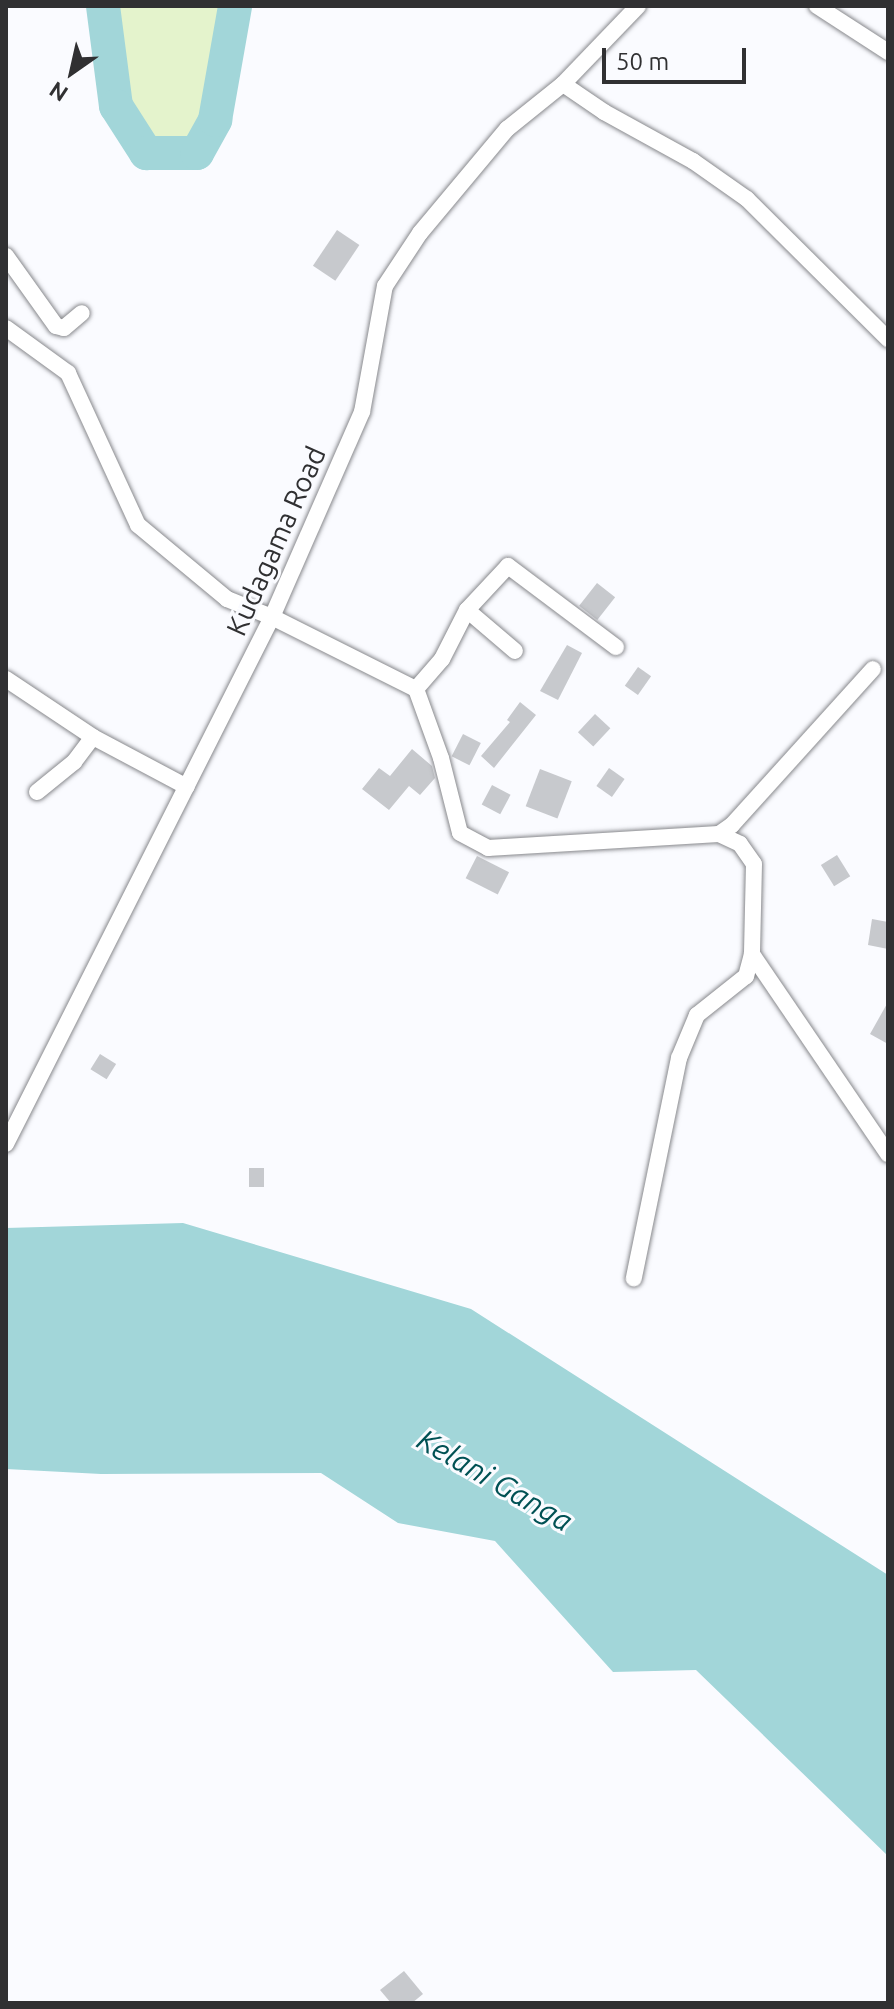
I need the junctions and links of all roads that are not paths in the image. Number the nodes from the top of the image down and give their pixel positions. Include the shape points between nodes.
1 (638, 6) edge
2 (817, 6) edge
3 (888, 52) edge
4 (563, 84) junction
5 (6, 256) edge
6 (82, 313) dead end
7 (6, 328) edge
8 (888, 339) edge
9 (467, 610) junction
10 (272, 617) junction
11 (616, 647) dead end
12 (515, 651) dead end
13 (873, 669) dead end
14 (6, 679) edge
15 (416, 689) junction
16 (93, 737) junction
17 (187, 787) junction
18 (37, 792) dead end
19 (719, 834) junction
20 (752, 954) junction
21 (6, 1144) edge
22 (888, 1154) edge
23 (634, 1278) dead end

1 - 4 street, Kudagama Road
2 - 3 street
4 - 8 street via 747,199
4 - 10 street, Kudagama Road via 507,129 420,233 385,286 362,412
5 - 6 street via 56,326 64,328
7 - 10 street via 68,373 138,525 227,599
9 - 11 street via 508,566
9 - 12 street
9 - 15 street via 442,659
10 - 15 street
10 - 17 street, Kudagama Road
13 - 19 street
14 - 16 street
15 - 19 street via 460,833 476,844 488,848
16 - 17 street
16 - 18 street via 74,762
17 - 21 street, Kudagama Road
19 - 20 street via 740,844 754,864
20 - 22 street
20 - 23 street via 746,976 697,1015 679,1058

